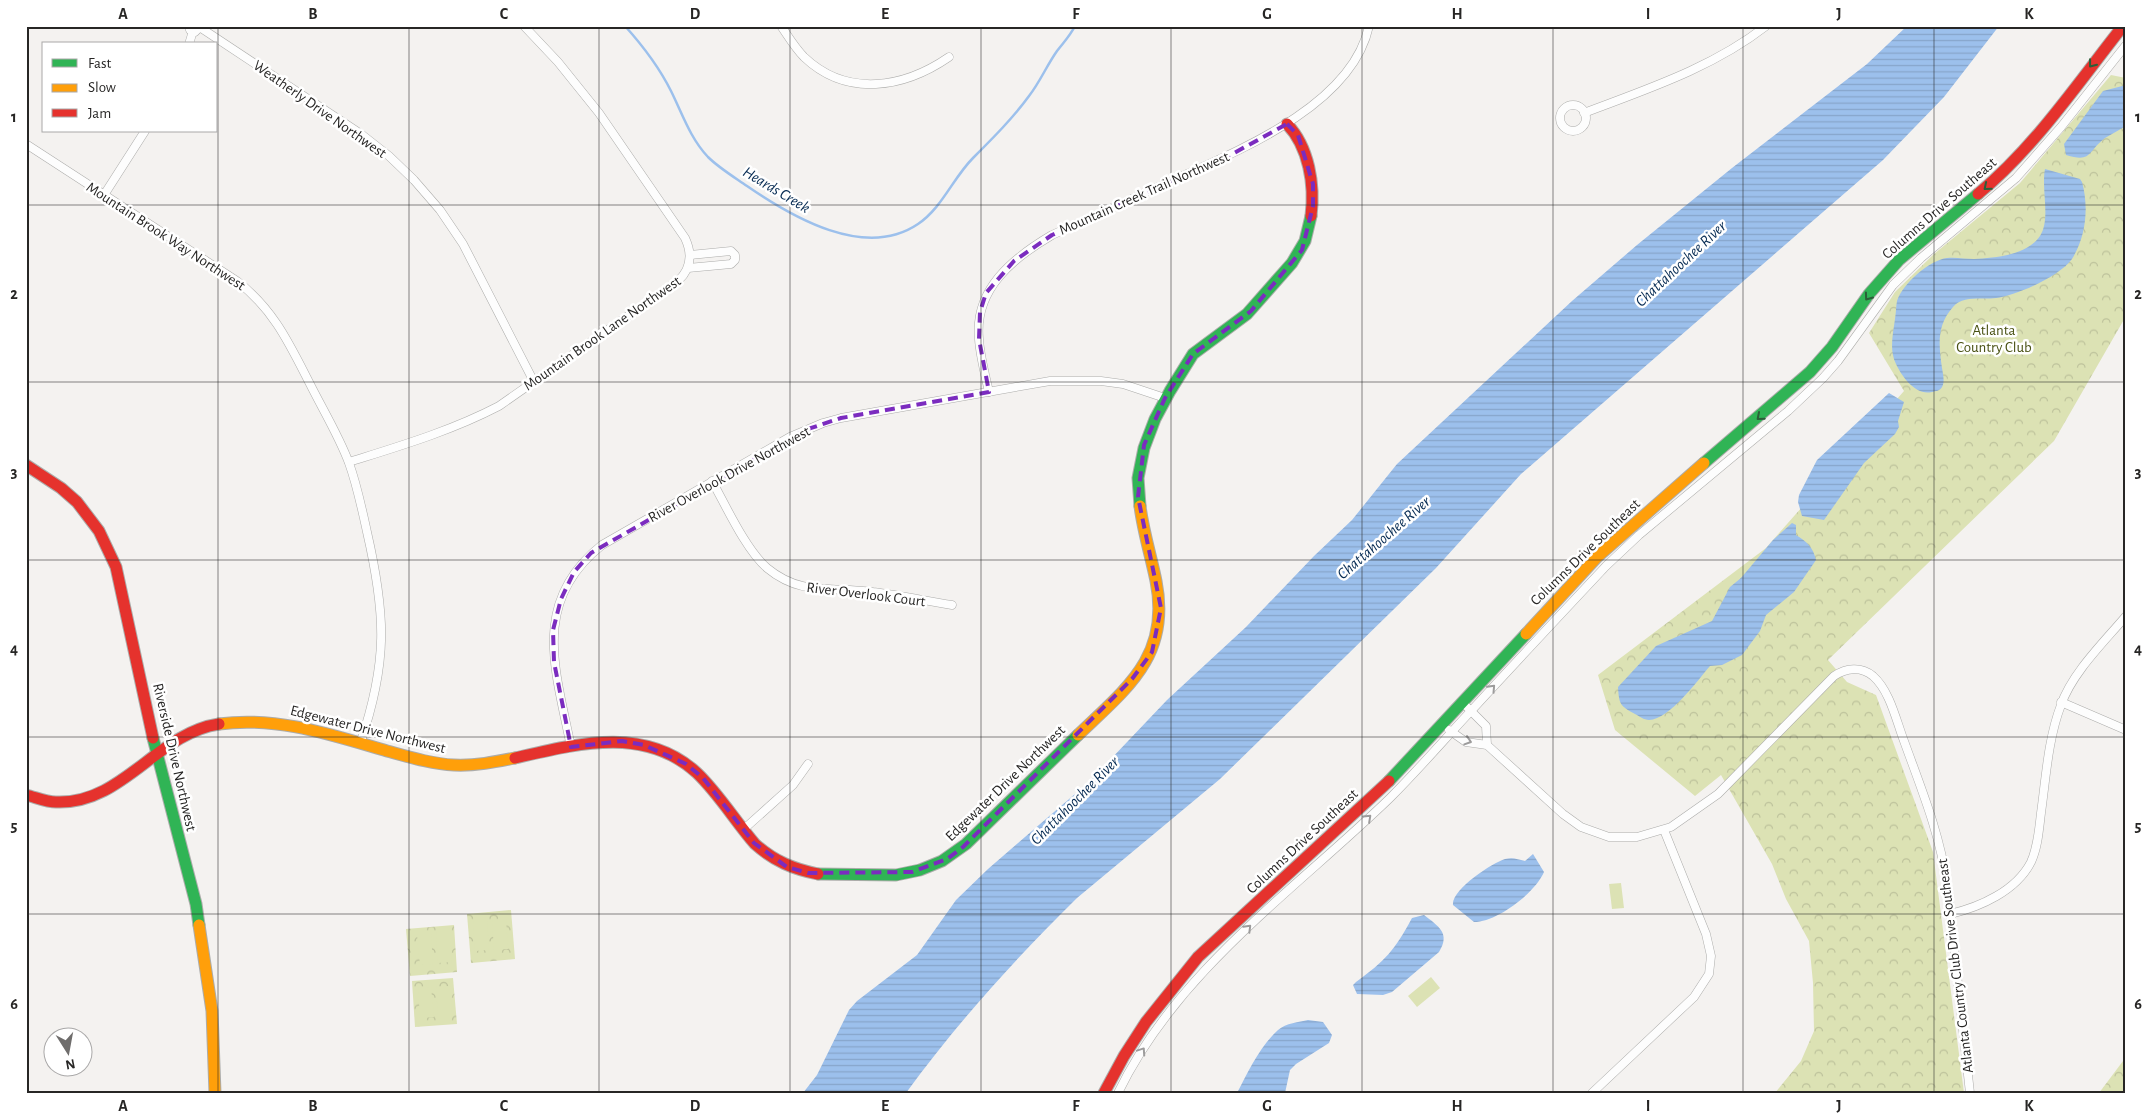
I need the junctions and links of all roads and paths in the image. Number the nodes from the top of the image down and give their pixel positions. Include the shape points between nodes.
1 (524, 26) edge
2 (781, 26) edge
3 (1369, 26) edge
4 (1766, 26) edge
5 (2123, 26) edge
6 (196, 28) edge
7 (190, 42) edge
8 (218, 42) edge
9 (218, 42) edge
10 (2126, 45) edge
11 (948, 57) dead end
12 (1584, 113) dead end
13 (1286, 124) junction
14 (144, 132) edge
15 (26, 144) edge
16 (104, 194) junction
17 (690, 255) junction
18 (688, 268) junction
19 (534, 382) junction
20 (989, 392) junction
21 (1165, 398) junction
22 (348, 462) junction
23 (26, 465) edge
24 (712, 481) junction
25 (952, 605) dead end
26 (2126, 616) edge
27 (1462, 702) junction
28 (2061, 702) junction
29 (1472, 711) junction
30 (1442, 724) junction
31 (2126, 730) edge
32 (1452, 732) junction
33 (360, 744) junction
34 (1487, 744) junction
35 (571, 747) junction
36 (157, 755) junction
37 (808, 764) dead end
38 (26, 795) edge
39 (744, 829) junction
40 (1664, 830) junction
41 (1950, 914) junction
42 (215, 1093) edge
43 (1104, 1093) edge
44 (1118, 1093) edge
45 (1592, 1093) edge
46 (1970, 1093) edge

1 - 17 street via 599,113 685,238
2 - 11 street via 804,56 819,68 851,82 896,83 921,74
3 - 13 street, Mountain Creek Trail Northwest via 1355,62 1341,80
4 - 12 street via 1739,46 1700,67
5 -> 27 street, Columns Drive Southeast via 2029,145 1996,179 1899,260 1810,372 1617,538
6 - 7 street
6 - 8 street, Weatherly Drive Northwest
9 - 19 street, Weatherly Drive Northwest via 361,134 414,180 463,244
29 -> 10 street, Columns Drive Southeast via 1612,560 1823,378 1892,285 2016,178
13 - 20 street, Mountain Creek Trail Northwest via 1234,153 1052,235 1014,261 986,293 980,312 979,339
13 - 21 street, Edgewater Drive Northwest via 1298,135 1312,184 1313,206 1302,250 1251,311 1193,354
14 - 16 street
15 - 16 street, Mountain Brook Way Northwest
16 - 22 street, Mountain Brook Way Northwest via 237,281 263,303 284,334
17 - 18 street, Mountain Brook Lane Northwest
17 - 18 street via 730,251 735,260 731,264
18 - 19 street, Mountain Brook Lane Northwest via 678,282
19 - 22 street, Mountain Brook Lane Northwest via 499,406 464,424
20 - 21 street, River Overlook Drive Northwest via 1050,381 1083,379 1123,384
20 - 24 street, River Overlook Drive Northwest via 823,423 790,437
21 - 39 street, Edgewater Drive Northwest via 1144,445 1137,485 1160,594 1160,621 1152,652 1132,679 963,846 928,868 896,874 829,876 808,873 769,856
22 - 33 street, Mountain Brook Way Northwest via 378,580 382,620 378,680
23 - 36 street, Riverside Drive Northwest via 77,502 108,547 122,588
24 - 25 street, River Overlook Court via 754,553 783,579 812,589 872,592
24 - 35 street, River Overlook Drive Northwest via 602,545 582,562 568,583 556,614 552,644
26 - 28 street via 2074,680
27 - 29 street
27 - 30 street, Columns Drive Southeast
28 - 31 street
28 - 41 street via 2031,861 2022,875 1998,895
29 - 32 street, Columns Drive Southeast
29 - 34 street via 1486,726
30 - 32 street
30 - 43 street, Columns Drive Southeast via 1396,775 1198,958 1138,1032
32 -> 34 street via 1466,742
44 -> 32 street, Columns Drive Southeast via 1158,1028 1193,984 1254,922 1390,797
33 - 35 street, Edgewater Drive Northwest via 430,762 458,765 487,763
33 - 36 street, Edgewater Drive Northwest via 287,724 242,721 190,732
34 - 40 street, Atlanta Country Club Drive Southeast via 1562,814 1588,831 1628,838
35 - 39 street, Edgewater Drive Northwest via 599,741 622,741 644,744 667,753 703,778
36 - 38 street, Edgewater Drive Northwest via 108,790 91,798 51,802
36 - 42 street, Riverside Drive Northwest via 196,904 212,1011
37 - 39 street via 793,785
40 - 41 street, Atlanta Country Club Drive Southeast via 1718,794 1834,676 1848,670 1863,671 1875,678 1886,696 1921,789 1941,853
40 - 45 street via 1706,934 1711,956 1709,974 1694,998
41 - 46 street, Atlanta Country Club Drive Southeast

